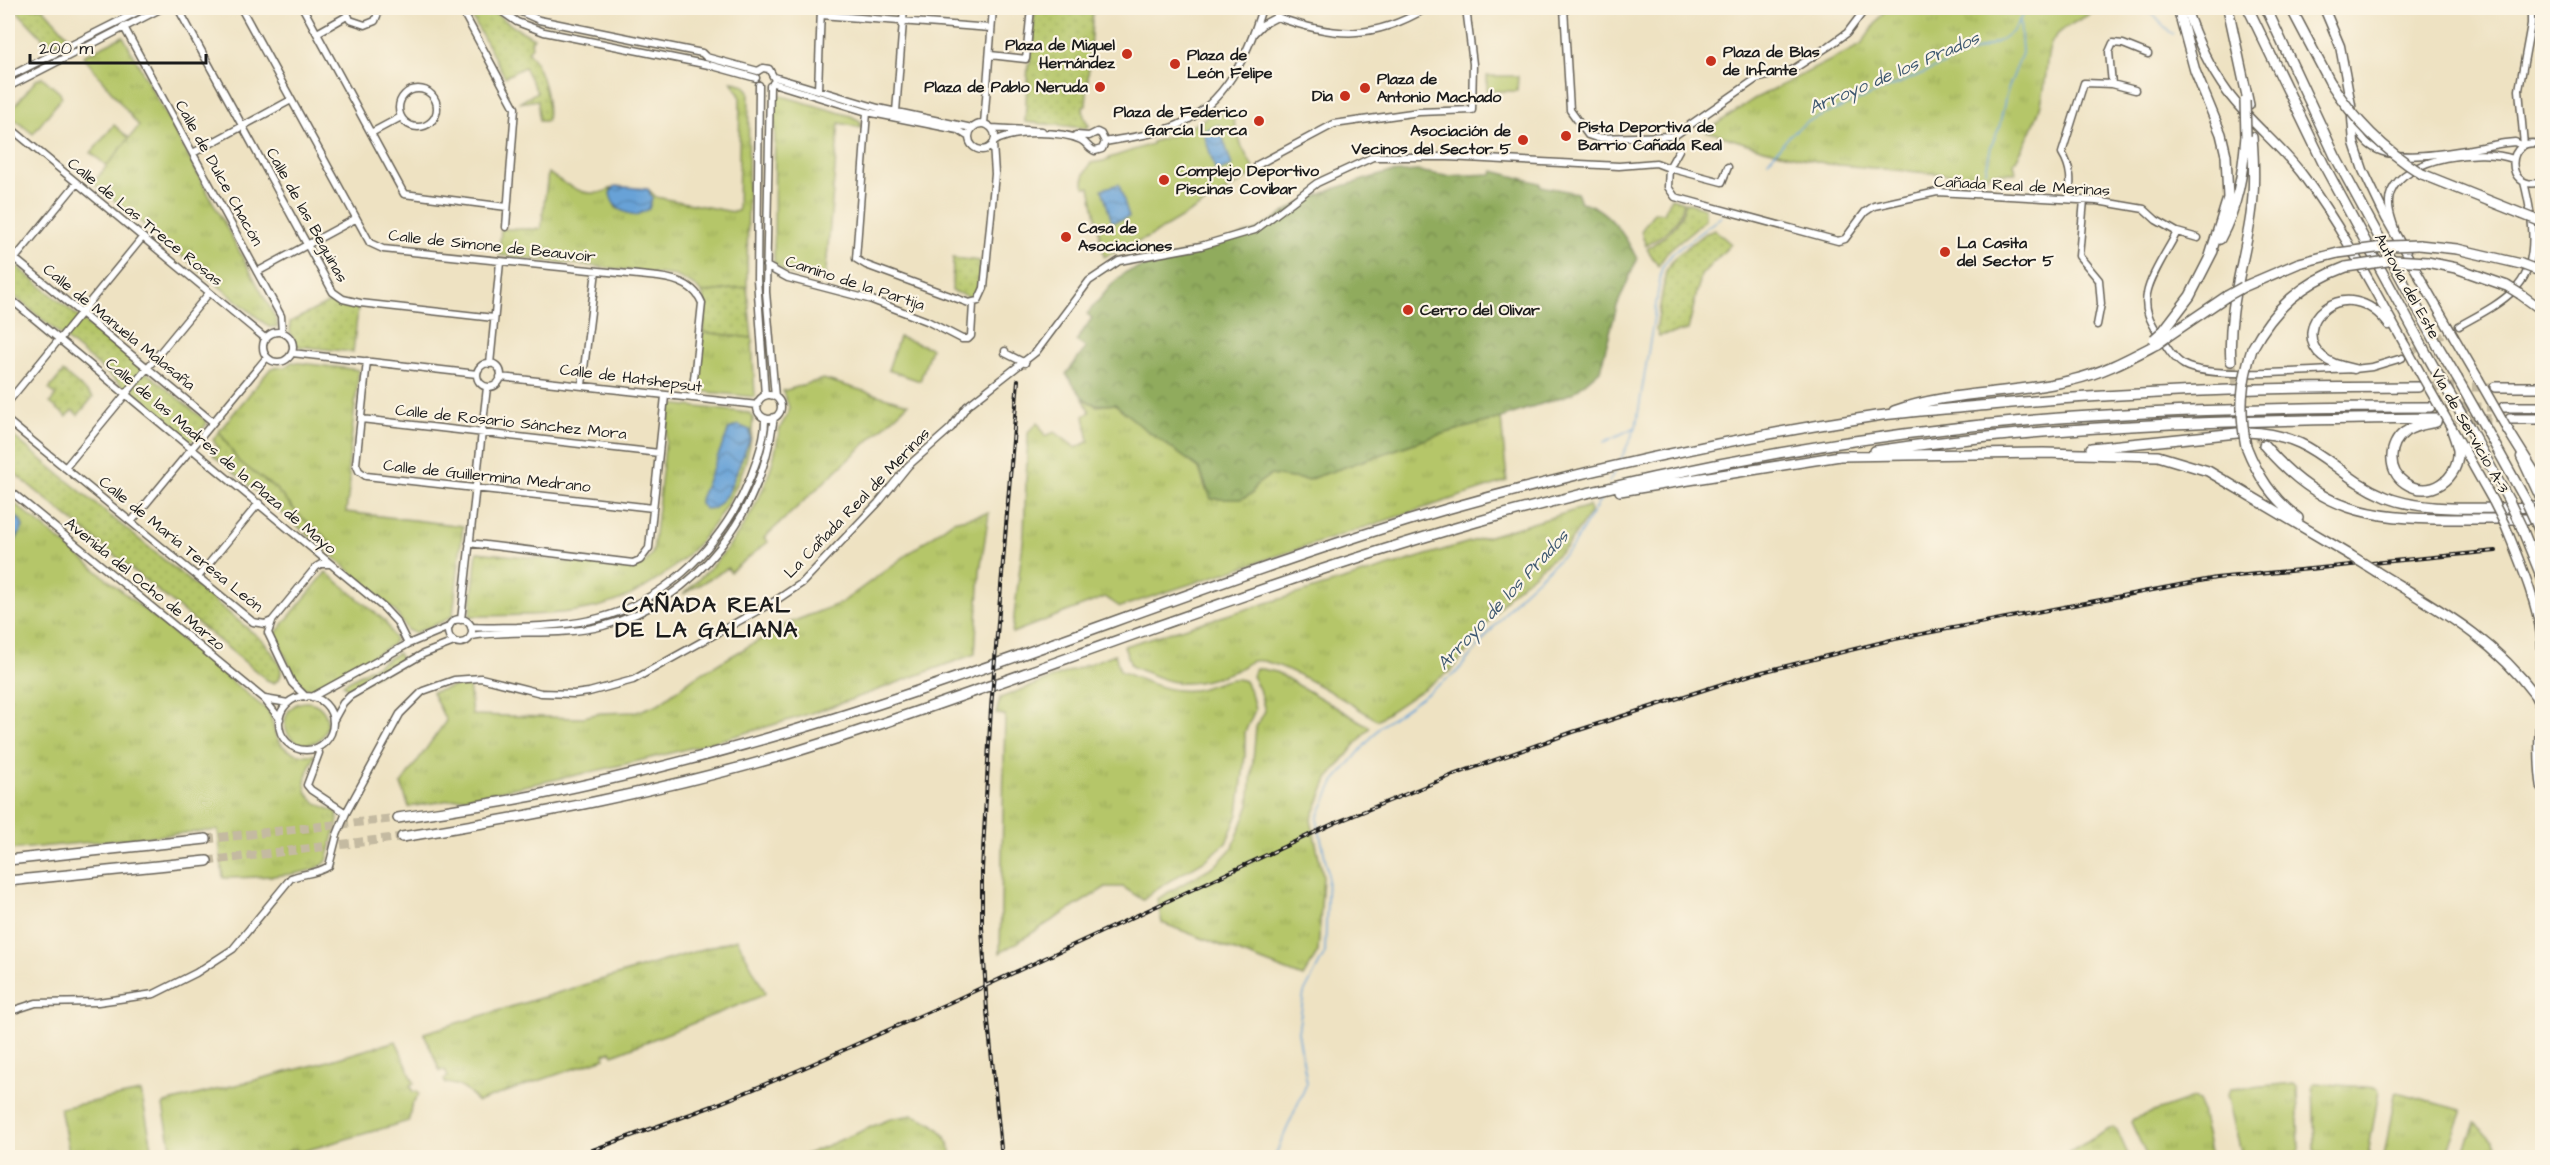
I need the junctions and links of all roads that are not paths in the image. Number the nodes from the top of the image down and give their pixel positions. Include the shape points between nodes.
1 (145, 8) edge
2 (162, 8) edge
3 (178, 8) edge
4 (241, 8) edge
5 (303, 8) edge
6 (345, 8) edge
7 (380, 8) edge
8 (461, 8) edge
9 (497, 8) edge
10 (512, 8) edge
11 (821, 8) edge
12 (904, 8) edge
13 (993, 8) edge
14 (1031, 8) edge
15 (1277, 8) edge
16 (1427, 8) edge
17 (1466, 8) edge
18 (1564, 8) edge
19 (1866, 8) edge
20 (2178, 8) edge
21 (2186, 8) edge
22 (2228, 8) edge
23 (2248, 8) edge
24 (2266, 8) edge
25 (2291, 8) edge
26 (2324, 8) edge
27 (1261, 10) edge
28 (821, 15) junction
29 (2530, 15) dead end
30 (347, 16) junction
31 (1277, 16) junction
32 (1268, 21) junction
33 (903, 22) junction
34 (124, 27) junction
35 (991, 28) junction
36 (317, 33) junction
37 (1254, 34) junction
38 (2148, 54) dead end
39 (990, 55) junction
40 (758, 71) junction
41 (8, 77) edge
42 (758, 82) junction
43 (772, 82) junction
44 (2112, 84) junction
45 (8, 87) edge
46 (818, 90) junction
47 (2135, 90) dead end
48 (291, 100) junction
49 (2351, 105) junction
50 (867, 112) junction
51 (896, 112) junction
52 (401, 117) junction
53 (984, 124) junction
54 (8, 126) edge
55 (242, 126) junction
56 (972, 128) junction
57 (992, 128) junction
58 (14, 132) junction
59 (371, 134) junction
60 (1089, 135) junction
61 (2249, 136) junction
62 (969, 137) junction
63 (8, 140) edge
64 (1106, 142) junction
65 (994, 143) junction
66 (1087, 144) junction
67 (2541, 144) edge
68 (2523, 145) junction
69 (981, 150) junction
70 (1679, 150) dead end
71 (193, 153) junction
72 (2513, 159) junction
73 (993, 164) junction
74 (1257, 165) dead end
75 (1728, 167) dead end
76 (1669, 168) junction
77 (2524, 182) junction
78 (2539, 183) edge
79 (76, 184) junction
80 (2069, 199) junction
81 (2084, 200) junction
82 (2529, 202) junction
83 (507, 207) junction
84 (355, 219) junction
85 (2542, 222) edge
86 (506, 227) dead end
87 (2177, 232) junction
88 (2396, 234) junction
89 (142, 238) junction
90 (2198, 238) dead end
91 (306, 245) junction
92 (8, 253) edge
93 (2210, 256) junction
94 (14, 259) junction
95 (500, 262) junction
96 (766, 266) junction
97 (8, 267) edge
98 (596, 271) junction
99 (2540, 271) edge
100 (257, 272) junction
101 (209, 293) junction
102 (8, 297) edge
103 (973, 304) junction
104 (2542, 310) edge
105 (81, 313) junction
106 (494, 318) junction
107 (2097, 325) dead end
108 (2459, 326) tunnel mouth
109 (282, 333) junction
110 (2166, 333) junction
111 (59, 339) junction
112 (266, 339) junction
113 (2406, 348) junction
114 (1005, 351) dead end
115 (292, 353) junction
116 (267, 357) junction
117 (2402, 358) tunnel mouth
118 (367, 361) junction
119 (2231, 361) tunnel mouth
120 (1025, 363) junction
121 (490, 364) junction
122 (147, 368) junction
123 (2354, 369) junction
124 (477, 374) junction
125 (501, 377) junction
126 (582, 386) junction
127 (487, 387) junction
128 (2418, 387) tunnel mouth
129 (2495, 387) tunnel mouth
130 (2542, 387) edge
131 (125, 394) junction
132 (665, 396) junction
133 (765, 396) junction
134 (775, 397) junction
135 (692, 398) junction
136 (8, 402) edge
137 (758, 405) junction
138 (2430, 407) tunnel mouth
139 (2504, 407) tunnel mouth
140 (2542, 407) edge
141 (1881, 416) junction
142 (765, 417) junction
143 (774, 417) junction
144 (361, 419) junction
145 (2542, 420) edge
146 (8, 421) edge
147 (213, 422) junction
148 (2508, 423) junction
149 (2451, 427) junction
150 (482, 432) junction
151 (2264, 445) tunnel mouth
152 (192, 448) junction
153 (659, 453) junction
154 (2043, 453) junction
155 (1840, 456) junction
156 (65, 468) junction
157 (2542, 480) edge
158 (476, 488) junction
159 (8, 489) edge
160 (1573, 496) junction
161 (2542, 501) edge
162 (259, 503) junction
163 (2542, 507) edge
164 (653, 508) junction
165 (131, 522) junction
166 (2540, 522) edge
167 (2542, 538) edge
168 (2330, 542) junction
169 (470, 543) junction
170 (318, 552) junction
171 (330, 564) junction
172 (316, 567) junction
173 (198, 577) junction
174 (2542, 578) edge
175 (461, 620) junction
176 (272, 621) junction
177 (449, 627) junction
178 (471, 627) junction
179 (471, 636) junction
180 (454, 642) junction
181 (408, 644) junction
182 (309, 697) junction
183 (264, 699) junction
184 (288, 703) junction
185 (2542, 709) edge
186 (280, 719) junction
187 (333, 721) junction
188 (317, 748) junction
189 (2542, 788) edge
190 (346, 813) junction
191 (398, 818) tunnel mouth
192 (402, 837) tunnel mouth
193 (206, 839) tunnel mouth
194 (8, 860) edge
195 (207, 861) tunnel mouth
196 (8, 881) edge
197 (8, 1012) edge

1 - 41 street
2 - 34 street
3 - 55 street, Calle de las Beguinas
4 - 48 street, Calle de Simone de Beauvoir
5 - 36 street
6 - 30 street
7 - 30 street via 375,21 365,25 354,24
8 - 83 street via 515,108
9 - 42 street via 517,22 544,32 709,65
10 - 40 street via 539,20 702,53
11 - 28 street
12 - 33 street
13 - 35 street
14 - 39 street via 1026,59
15 - 31 street
16 - 31 street via 1392,26 1357,33 1318,30
17 - 74 street via 1473,64 1472,110 1419,112 1334,124
18 - 19 street via 1570,110 1588,135 1598,138 1674,136 1756,79 1792,70 1829,46 1847,33
20 - 93 highway via 2194,71 2226,155 2228,198
21 - 113 main road, Vía de Servicio A-3 via 2208,63 2230,95 2304,176 2338,225
22 - 61 highway via 2241,64
23 - 174 highway, Autovía del Este, bridge via 2324,165 2509,501
24 - 166 highway, Autovía del Este, bridge via 2336,156 2438,346
25 - 85 highway, bridge via 2330,82 2371,135 2422,174
26 - 49 main road, Vía de Servicio A-3 via 2340,46
27 - 32 street via 1263,19
27 - 37 street
28 - 33 street
28 - 46 street
29 - 68 street via 2519,90
30 - 36 street
31 - 32 street
32 - 37 street
33 - 35 street
33 - 51 street
34 - 45 street
34 - 71 street, Calle de Dulce Chacón
35 - 39 street
36 - 59 street
37 - 64 street via 1232,79 1202,110 1163,130
38 - 44 street via 2113,43 2109,52
39 - 53 street
40 - 42 street
40 - 43 street via 769,69
42 - 43 street
42 - 133 street via 756,279
43 - 46 street
43 - 50 street
43 - 96 street
44 - 47 street
44 - 80 street via 2084,83 2062,153 2072,176
46 - 51 street
48 - 55 street
48 - 84 street, Calle de Simone de Beauvoir
49 - 68 street via 2359,132 2369,146 2385,153 2420,155 2515,142
49 - 88 main road, Vía de Servicio A-3 via 2354,143 2363,170
50 - 62 street via 958,130
50 - 103 street via 856,259
51 - 56 street
52 - 52 street via 416,127 428,125 436,116 434,98 424,90 411,91 402,98
52 - 59 street
53 - 56 street
53 - 57 street
54 - 58 street, Calle de Las Trece Rosas
55 - 71 street
55 - 91 street, Calle de las Beguinas
56 - 62 street
57 - 60 street
57 - 65 street
58 - 63 street
58 - 79 street, Calle de Las Trece Rosas
59 - 83 street via 404,194
60 - 64 street via 1097,132
60 - 66 street
61 - 93 highway via 2232,218
61 - 119 highway via 2254,180 2232,313
62 - 69 street via 973,146
64 - 66 street via 1095,151
65 - 66 street via 1008,135 1026,133 1066,136
65 - 69 street
65 - 73 street
67 - 68 street
68 - 72 street
69 - 73 street
70 - 76 street
71 - 100 street, Calle de Dulce Chacón
72 - 77 street via 2514,169
72 - 88 street via 2481,153 2437,160 2411,170 2391,192 2390,211
73 - 103 street via 983,296
75 - 76 street via 1722,182
76 - 80 street, Cañada Real de Merinas via 1668,187 1676,197 1838,241 1845,239 1874,206 1908,196 1937,192
76 - 120 street, La Cañada Real de Merinas via 1656,163 1620,166 1373,157 1317,183 1255,230 1201,246 1119,261 1089,281
77 - 78 street
77 - 82 street
78 - 82 street
79 - 89 street, Calle de Las Trece Rosas
79 - 94 street
80 - 81 street, Cañada Real de Merinas
81 - 87 street, Cañada Real de Merinas via 2144,209
81 - 107 street via 2079,255 2099,280 2101,304
82 - 108 street via 2531,258 2524,277 2501,301
83 - 86 street
84 - 91 street
84 - 95 street, Calle de Simone de Beauvoir via 376,247
87 - 90 street, Cañada Real de Merinas
87 - 123 street via 2147,292 2145,307 2171,354 2183,365 2221,372
88 - 148 main road, Vía de Servicio A-3, bridge
89 - 101 street, Calle de Las Trece Rosas
89 - 105 street
91 - 100 street
91 - 106 street, Calle de las Beguinas via 329,287 343,299
92 - 94 street, Calle de Manuela Malasaña
93 - 110 highway
94 - 97 street
94 - 105 street, Calle de Manuela Malasaña
95 - 98 street, Calle de Simone de Beauvoir
95 - 106 street
96 - 103 street, Camino de la Partija via 788,278 872,300 962,339 971,336
96 - 134 street
98 - 126 street
98 - 135 street, Calle de Simone de Beauvoir via 669,279 695,291 702,310
99 - 110 highway, bridge via 2457,249 2419,245 2338,253 2299,263 2243,287
100 - 109 street, Calle de Dulce Chacón via 281,316
101 - 112 street, Calle de Las Trece Rosas
101 - 122 street
102 - 111 street, Calle de las Madres de la Plaza de Mayo
104 - 168 highway, bridge via 2507,286 2456,268 2394,260 2346,267 2311,283 2273,315 2252,349 2242,382 2240,405 2247,446 2257,472 2283,507
105 - 111 street
105 - 122 street, Calle de Manuela Malasaña
106 - 121 street
109 - 112 street via 273,333
109 - 115 street via 290,339
110 - 141 highway, bridge via 2109,369 2072,380 1959,396
111 - 131 street, Calle de las Madres de la Plaza de Mayo
111 - 136 street
112 - 116 street via 263,348
113 - 123 main road via 2372,308 2353,300 2333,303 2320,311 2314,321 2315,347 2335,364
113 - 149 main road, Vía de Servicio A-3, bridge
114 - 120 street
115 - 116 street via 283,361
115 - 118 street
116 - 147 street
117 - 123 street
118 - 124 street
118 - 144 street, Calle de Guillermina Medrano
120 - 190 street, La Cañada Real de Merinas via 967,406 951,428 908,466 802,582 775,601 633,680 589,692 541,693 481,678 454,680 423,691 400,714
121 - 124 street via 483,365
121 - 125 street via 497,367
122 - 131 street
122 - 147 street, Calle de Manuela Malasaña
124 - 127 street
125 - 126 street, Calle de Hatshepsut
125 - 127 street via 494,386
126 - 132 street, Calle de Hatshepsut
127 - 150 street
128 - 141 highway via 2162,393
129 - 130 highway
131 - 152 street, Calle de las Madres de la Plaza de Mayo
131 - 156 street
132 - 135 street, Calle de Hatshepsut
132 - 153 street
133 - 134 street
133 - 137 street
134 - 143 street via 780,409
135 - 137 street, Calle de Hatshepsut
137 - 142 street
138 - 160 highway via 2238,409 2070,417 1884,437 1689,470
139 - 140 highway
141 - 191 highway via 1699,448 1447,509 1283,561 778,735 572,788
142 - 143 street
142 - 178 street via 747,487 730,518 697,560 670,583 601,618 553,626
143 - 179 street via 766,463 747,508 704,567 675,590 631,616 602,626 554,634
144 - 150 street, Calle de Rosario Sánchez Mora
144 - 158 street, Calle de Guillermina Medrano via 356,464 362,474
145 - 148 highway
146 - 156 street, Calle de María Teresa León
147 - 152 street
148 - 157 highway
148 - 161 main road, Vía de Servicio A-3
149 - 155 highway via 2458,450 2451,477 2432,489 2415,488 2400,479 2393,465 2393,448 2405,432 2439,420 2243,421 2070,429
149 - 189 main road, Vía de Servicio A-3, bridge via 2505,525 2541,634
150 - 153 street, Calle de Rosario Sánchez Mora
150 - 158 street
151 - 166 highway via 2282,466 2319,494 2369,514 2400,519
152 - 162 street, Calle de las Madres de la Plaza de Mayo
152 - 165 street
153 - 164 street
154 - 155 highway
154 - 163 highway via 2263,432 2302,442 2361,483 2408,504
154 - 168 highway via 2158,456 2185,463 2229,482
155 - 160 highway
156 - 165 street, Calle de María Teresa León
158 - 164 street, Calle de Guillermina Medrano
158 - 169 street
159 - 183 street, Avenida del Ocho de Marzo
160 - 192 highway via 1365,555 783,755 530,816
162 - 170 street, Calle de las Madres de la Plaza de Mayo
162 - 173 street
164 - 169 street via 649,548 640,560 633,562
165 - 173 street, Calle de María Teresa León
166 - 167 highway, Autovía del Este
168 - 185 highway, bridge via 2481,638 2502,655 2535,694
169 - 175 street
170 - 171 street, Calle de las Madres de la Plaza de Mayo
170 - 172 street
171 - 172 street
171 - 181 street, Calle de las Madres de la Plaza de Mayo via 391,615
172 - 176 street
173 - 176 street, Calle de María Teresa León via 253,622
175 - 177 street
175 - 178 street
176 - 182 street, Calle de María Teresa León via 269,637 292,683
177 - 180 street
177 - 181 street
178 - 179 street
179 - 180 street via 464,643
180 - 187 street via 423,654 350,696
181 - 182 street
182 - 184 street
182 - 187 street via 326,706
183 - 184 street, Avenida del Ocho de Marzo
183 - 186 street, Avenida del Ocho de Marzo
184 - 186 street
186 - 188 street via 282,734 289,744 300,749
187 - 188 street via 329,737
188 - 190 street via 319,753 307,785
190 - 197 street, La Cañada Real de Merinas via 329,866 321,872 291,878 233,949 196,973 154,994 98,1002 36,1003
193 - 194 highway
195 - 196 highway

